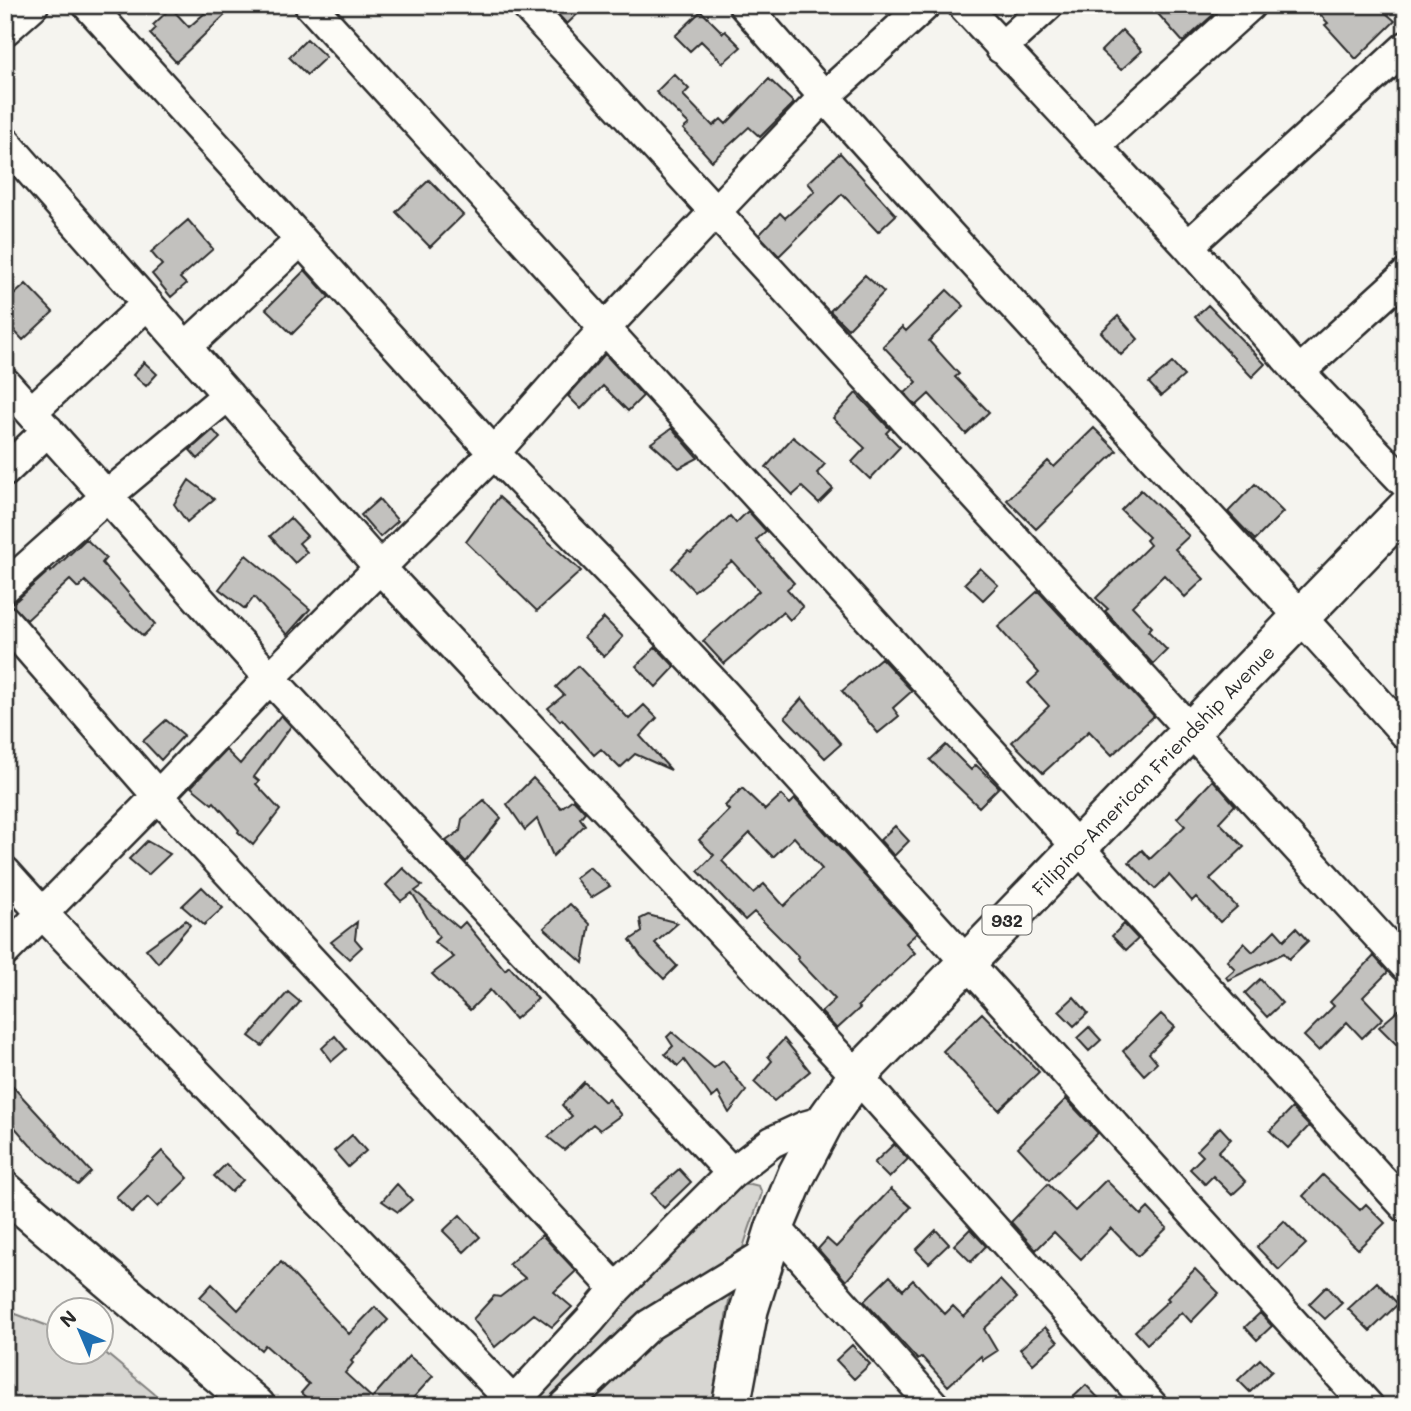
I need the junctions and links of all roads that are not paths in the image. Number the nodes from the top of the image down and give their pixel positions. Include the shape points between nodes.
1 (33, 5) edge
2 (88, 5) edge
3 (310, 5) edge
4 (526, 5) edge
5 (744, 5) edge
6 (925, 5) edge
7 (963, 5) edge
8 (1048, 5) edge
9 (1250, 5) edge
10 (5, 30) edge
11 (1002, 47) junction
12 (1406, 47) edge
13 (824, 97) junction
14 (5, 142) edge
15 (1094, 146) junction
16 (715, 214) junction
17 (301, 240) junction
18 (1188, 246) junction
19 (1406, 275) edge
20 (147, 304) junction
21 (606, 328) junction
22 (186, 347) junction
23 (1299, 372) junction
24 (5, 383) edge
25 (228, 395) junction
26 (40, 421) junction
27 (494, 453) junction
28 (5, 471) edge
29 (1406, 484) edge
30 (107, 496) junction
31 (1406, 508) edge
32 (381, 569) junction
33 (5, 587) edge
34 (1302, 617) junction
35 (5, 621) edge
36 (270, 678) junction
37 (1192, 730) junction
38 (1406, 734) edge
39 (158, 796) junction
40 (1078, 846) junction
41 (5, 872) edge
42 (42, 913) junction
43 (5, 951) edge
44 (967, 961) junction
45 (1406, 966) edge
46 (857, 1076) junction
47 (825, 1121) junction
48 (732, 1173) junction
49 (5, 1191) edge
50 (1406, 1207) edge
51 (771, 1240) junction
52 (616, 1289) junction
53 (590, 1320) junction
54 (649, 1325) junction
55 (541, 1372) junction
56 (570, 1401) edge
57 (512, 1404) edge
58 (256, 1406) edge
59 (731, 1406) edge
60 (934, 1406) edge
61 (1152, 1406) edge
62 (1368, 1406) edge

1 - 10 street
2 - 17 street
3 - 21 street
4 - 16 street
5 - 13 street
6 - 13 street
7 - 11 street
8 - 11 street
9 - 15 street
11 - 15 street
12 - 18 street
13 - 16 street
13 - 34 street
14 - 20 street
15 - 18 street
16 - 21 street
16 - 37 street
17 - 22 street
17 - 27 street
18 - 23 street
19 - 23 street
20 - 22 street
20 - 26 street
21 - 27 street
21 - 40 street
22 - 25 street
23 - 29 street
24 - 26 street
25 - 30 street
25 - 32 street
26 - 28 street
26 - 30 street
27 - 32 street
27 - 44 street via 614,576
30 - 33 street
30 - 36 street
31 - 34 main road, Filipino-American Friendship Avenue / 932
32 - 36 street
32 - 46 street
34 - 37 main road, Filipino-American Friendship Avenue / 932
34 - 38 street
35 - 39 street
36 - 39 street
36 - 48 street
37 - 40 main road, Filipino-American Friendship Avenue / 932
37 - 45 street
39 - 42 street
39 - 52 street
40 - 44 main road, Filipino-American Friendship Avenue / 932
40 - 50 street
41 - 42 street
42 - 43 street
42 - 57 street
44 - 46 main road, Filipino-American Friendship Avenue / 932
44 - 62 street
46 - 47 main road, Filipino-American Friendship Avenue / 932
46 - 61 street
47 - 48 street via 772,1142
47 - 51 main road, Filipino-American Friendship Avenue / 932 via 797,1174
48 - 52 street
49 - 58 main road
51 - 54 street
51 - 59 main road, Filipino-American Friendship Avenue / 932 via 749,1310
51 - 60 street
52 - 53 street
53 - 54 street
53 - 55 street
54 - 56 street
55 - 56 street
55 - 57 street

